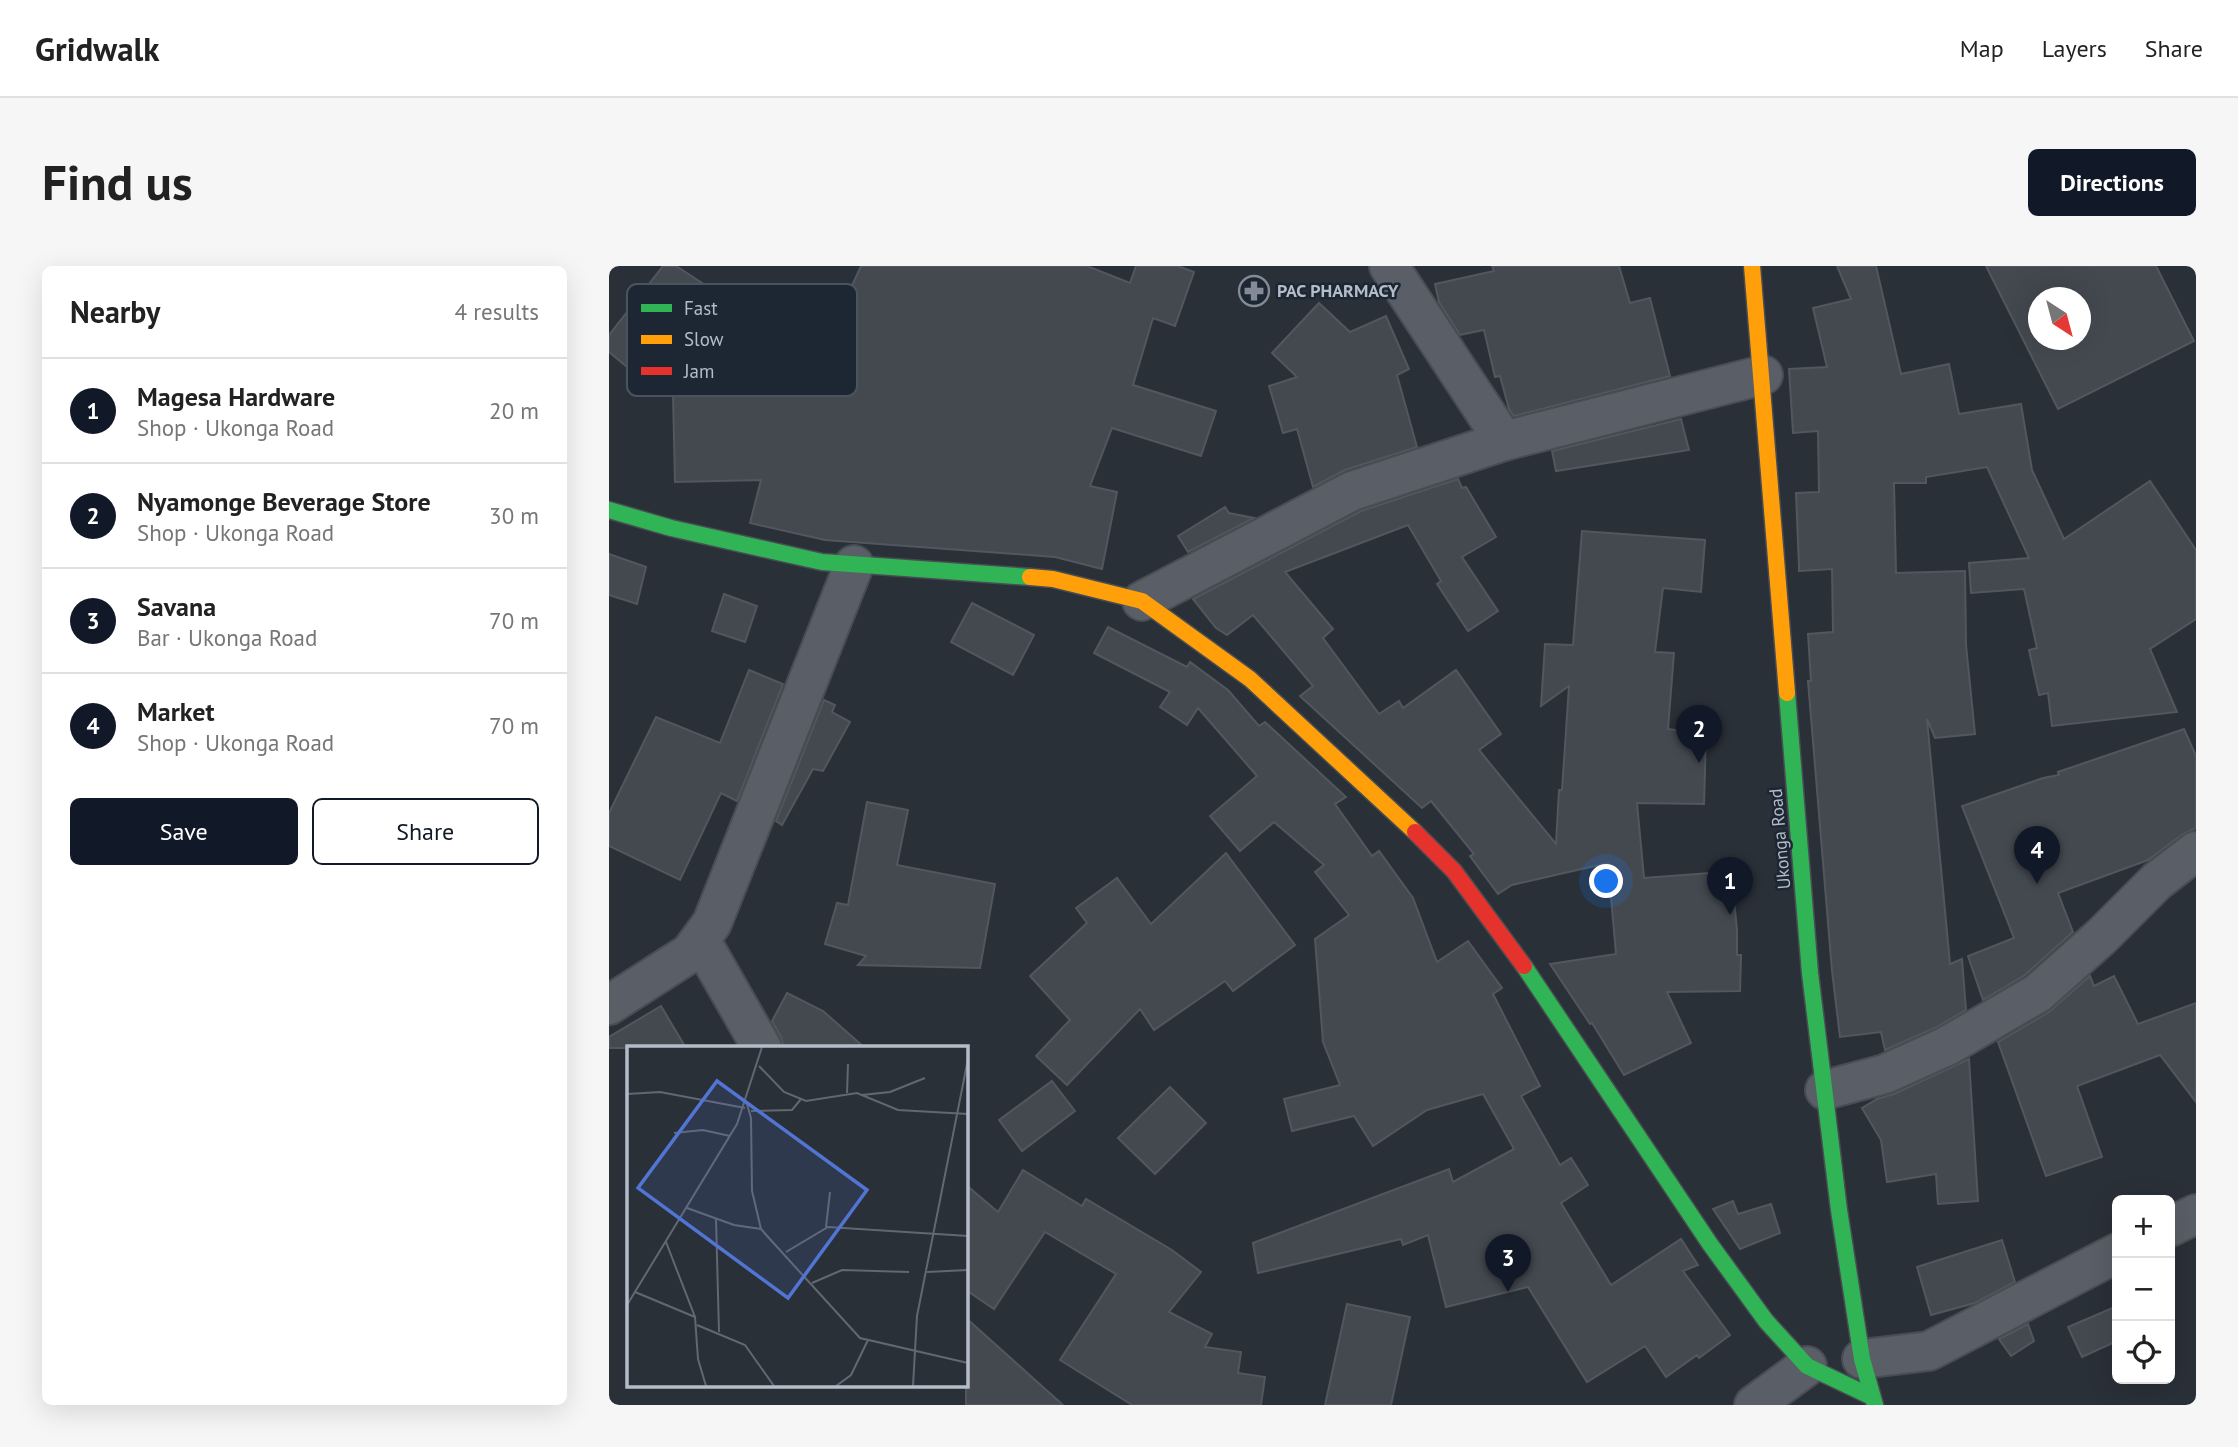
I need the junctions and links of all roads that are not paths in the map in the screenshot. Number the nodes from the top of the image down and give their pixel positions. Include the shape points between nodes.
1 (1389, 266) edge
2 (1752, 266) edge
3 (1763, 375) junction
4 (1504, 441) junction
5 (609, 510) edge
6 (854, 565) junction
7 (1142, 601) junction
8 (2196, 850) edge
9 (701, 941) junction
10 (609, 1005) edge
11 (761, 1046) edge
12 (1825, 1090) junction
13 (2196, 1214) edge
14 (2175, 1224) edge
15 (2112, 1256) edge
16 (1861, 1359) junction
17 (1807, 1366) junction
18 (1873, 1401) edge
19 (1754, 1405) edge

1 - 4 street
2 - 3 street, Ukonga Road
3 - 4 street
3 - 12 street, Ukonga Road via 1810,973
4 - 7 street via 1352,491
5 - 6 street via 822,562
6 - 7 street via 1053,579
6 - 9 street
7 - 17 street via 1250,679 1454,871 1534,979 1710,1244 1766,1321
8 - 12 street via 2038,993 1885,1074
9 - 10 street via 690,953
9 - 11 street
12 - 16 street, Ukonga Road
13 - 14 street
15 - 16 street via 1929,1351
16 - 18 street, Ukonga Road
17 - 18 street
17 - 19 street

